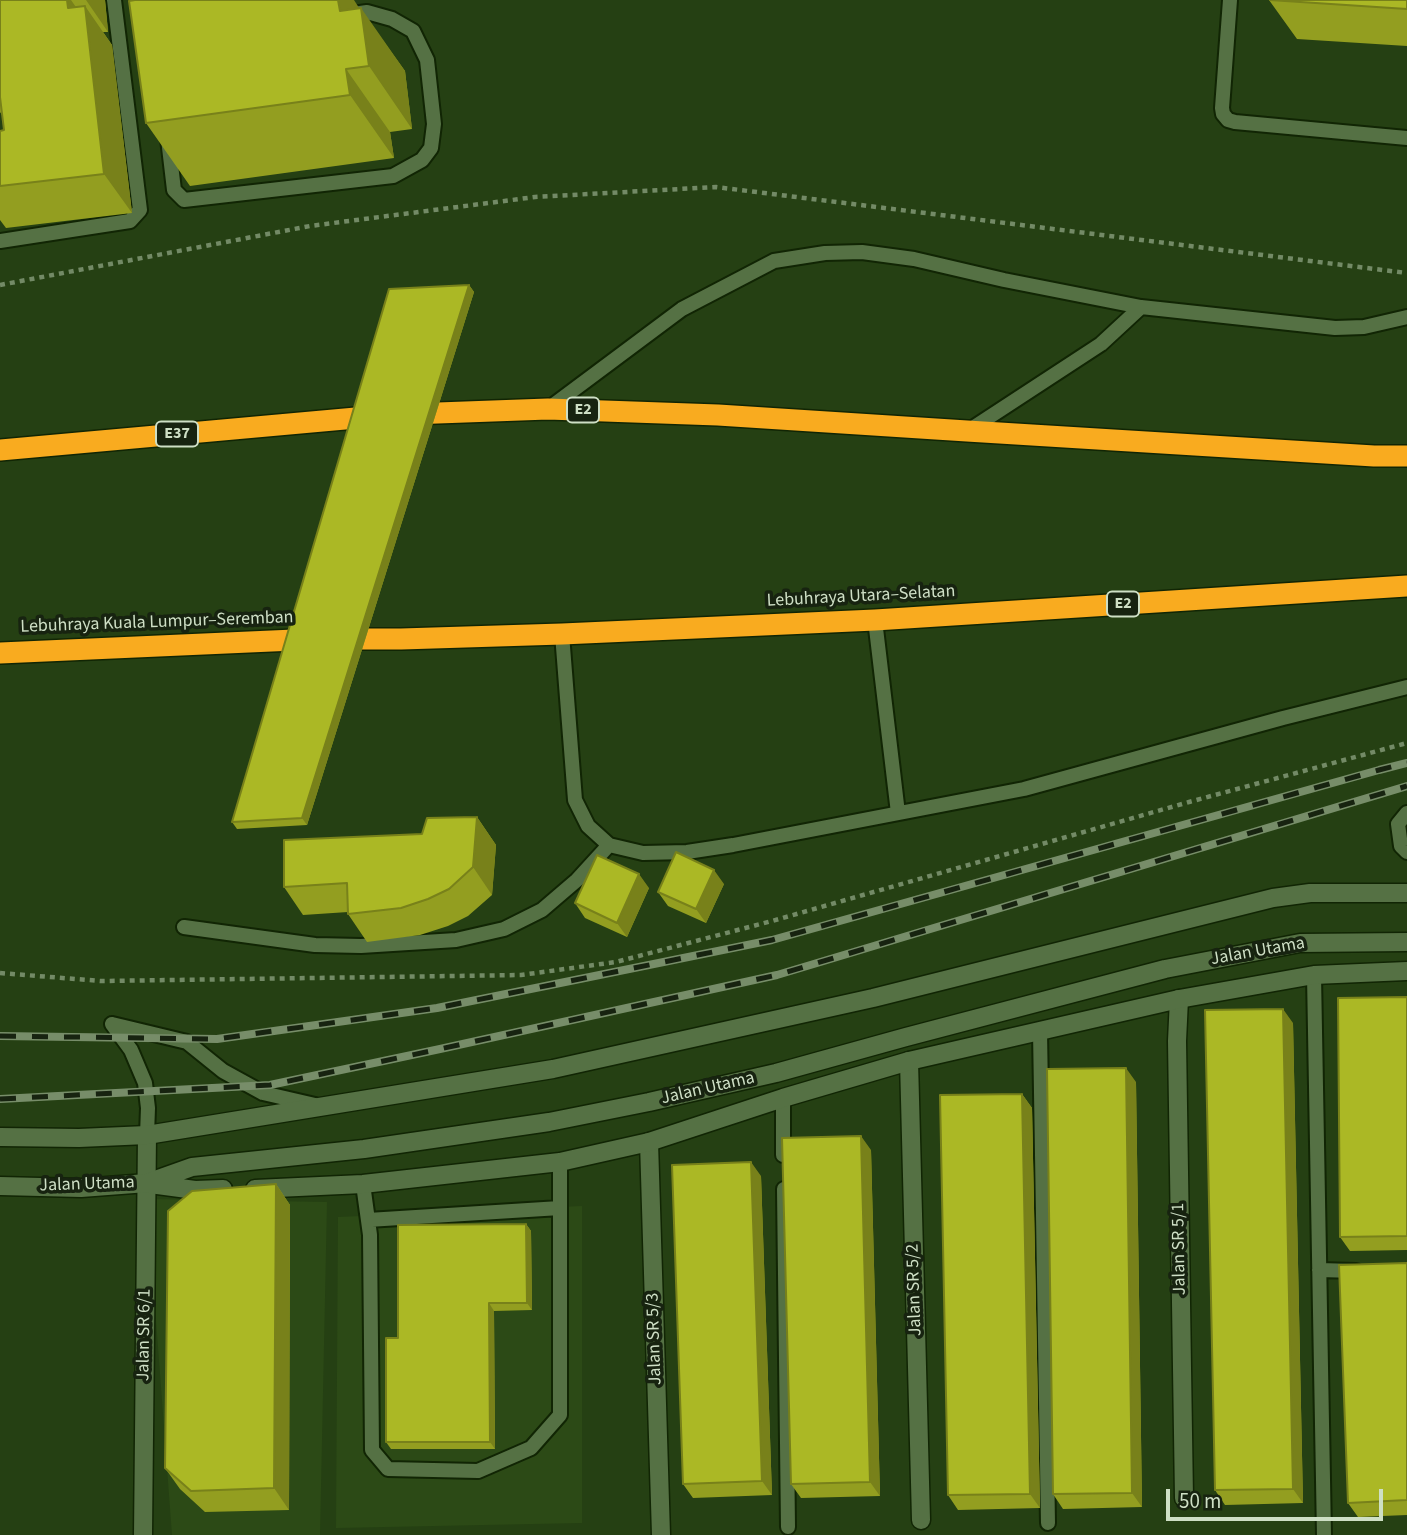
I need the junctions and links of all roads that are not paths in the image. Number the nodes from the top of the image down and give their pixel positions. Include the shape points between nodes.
1 (114, 0) edge
2 (1230, 0) edge
3 (328, 17) edge
4 (166, 122) edge
5 (1407, 138) edge
6 (0, 241) edge
7 (1141, 307) junction
8 (1407, 317) edge
9 (548, 409) junction
10 (449, 412) joint
11 (967, 431) junction
12 (0, 450) edge
13 (1407, 456) edge
14 (1407, 586) edge
15 (875, 620) junction
16 (562, 634) junction
17 (317, 639) joint
18 (0, 653) edge
19 (1407, 687) edge
20 (898, 813) junction
21 (1407, 813) edge
22 (609, 845) junction
23 (1407, 852) edge
24 (1407, 893) edge
25 (184, 927) dead end
26 (1407, 942) edge
27 (1407, 971) edge
28 (1314, 975) junction
29 (1178, 999) junction
30 (1040, 1031) junction
31 (909, 1060) junction
32 (783, 1098) junction
33 (319, 1106) junction
34 (147, 1135) junction
35 (0, 1137) edge
36 (649, 1142) junction
37 (560, 1162) junction
38 (147, 1183) junction
39 (363, 1184) junction
40 (0, 1186) edge
41 (560, 1208) junction
42 (368, 1220) junction
43 (1319, 1270) junction
44 (1369, 1271) edge
45 (1184, 1499) dead end
46 (921, 1520) dead end
47 (1048, 1523) dead end
48 (788, 1527) dead end
49 (143, 1535) edge
50 (661, 1535) edge
51 (1324, 1535) edge

1 - 6 lane via 140,210 130,221
2 - 5 lane via 1222,108 1227,120
3 - 4 lane via 367,12 413,31 427,60 434,124 431,148 422,160 393,176 184,200 174,190
7 - 8 lane via 1335,328
7 - 9 lane via 862,252 774,261 682,309
7 - 11 lane via 1101,344
9 - 10 highway, E2
9 - 11 highway, E2
10 - 12 highway, E37
11 - 13 highway, E2
14 - 15 highway, Lebuhraya Utara–Selatan / E2
15 - 16 highway, Lebuhraya Utara–Selatan / E2
15 - 20 lane
16 - 17 highway, Lebuhraya Utara–Selatan / E2
16 - 22 lane via 575,800 588,826
17 - 18 highway, Lebuhraya Kuala Lumpur–Seremban
19 - 20 lane via 1024,789
20 - 22 lane via 687,852 643,853
21 - 23 lane via 1398,824 1401,846
22 - 25 lane via 542,910 504,929 456,940 315,945
24 - 33 street via 1273,898 873,998 553,1069
26 - 38 street, Jalan Utama via 1300,943 1178,966 776,1073 649,1102 364,1149 191,1167
27 - 28 street
28 - 29 street
28 - 43 lane
29 - 30 street
29 - 45 street, Jalan SR 5/1
30 - 31 street
30 - 47 lane
31 - 32 street
31 - 46 street, Jalan SR 5/2
32 - 36 street
32 - 48 lane
33 - 34 street
33 - 34 lane via 263,1093 223,1071 187,1042 112,1024 131,1050 145,1083
34 - 35 street
34 - 38 street, Jalan SR 6/1
36 - 37 street
36 - 50 street, Jalan SR 5/3
37 - 39 street
37 - 41 lane
38 - 39 street via 195,1190
38 - 40 street, Jalan Utama via 81,1188
38 - 49 street, Jalan SR 6/1
39 - 42 lane
41 - 42 lane
41 - 42 lane via 560,1415 531,1448 478,1471 388,1469 372,1450
43 - 44 lane
43 - 51 lane

